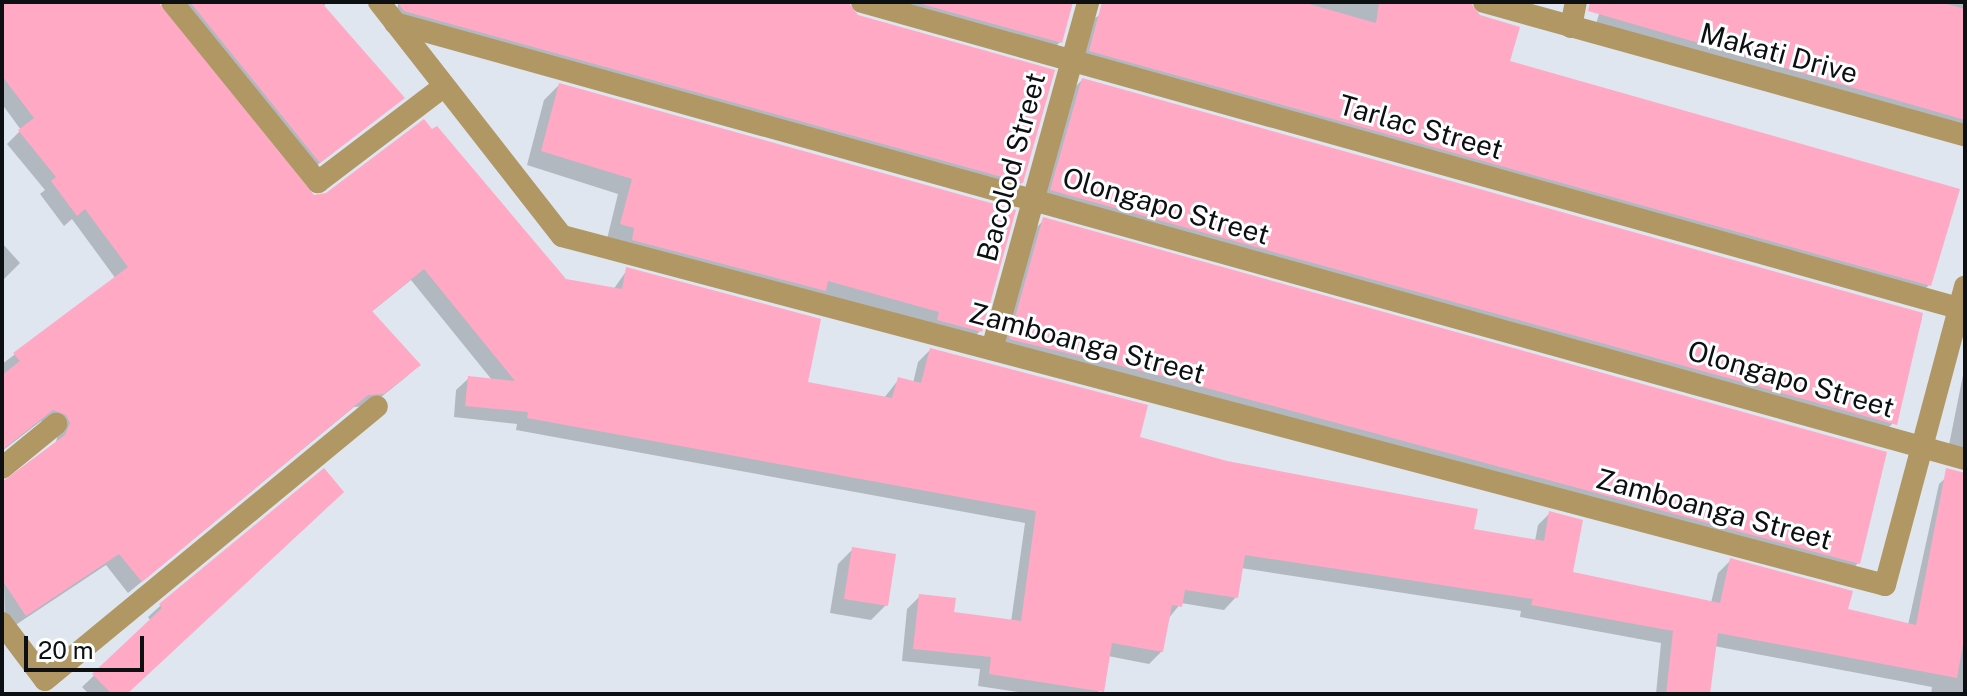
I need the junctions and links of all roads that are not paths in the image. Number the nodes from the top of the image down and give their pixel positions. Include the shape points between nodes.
1 (172, 2) edge
2 (379, 2) edge
3 (862, 2) edge
4 (1088, 2) edge
5 (1484, 2) edge
6 (1576, 2) edge
7 (395, 23) junction
8 (1571, 27) junction
9 (1072, 61) junction
10 (443, 87) junction
11 (1965, 135) edge
12 (1033, 200) junction
13 (1963, 302) edge
14 (992, 349) junction
15 (377, 406) dead end
16 (56, 424) dead end
17 (1922, 447) junction
18 (1965, 459) edge
19 (2, 468) edge
20 (2, 623) edge

1 - 10 street via 318,182
2 - 7 street, Zamboanga Street
3 - 9 street, Tarlac Street
4 - 9 street, Bacolod Street
5 - 8 street, Makati Drive
6 - 8 street
7 - 10 street, Zamboanga Street
7 - 12 street, Olongapo Street
8 - 11 street, Makati Drive
9 - 12 street, Bacolod Street
9 - 13 street, Tarlac Street
10 - 14 street, Zamboanga Street via 562,236
12 - 14 street, Bacolod Street
12 - 17 street, Olongapo Street
13 - 17 street
14 - 17 street, Zamboanga Street via 1885,585
15 - 20 street via 45,680
16 - 19 street
17 - 18 street, Olongapo Street

